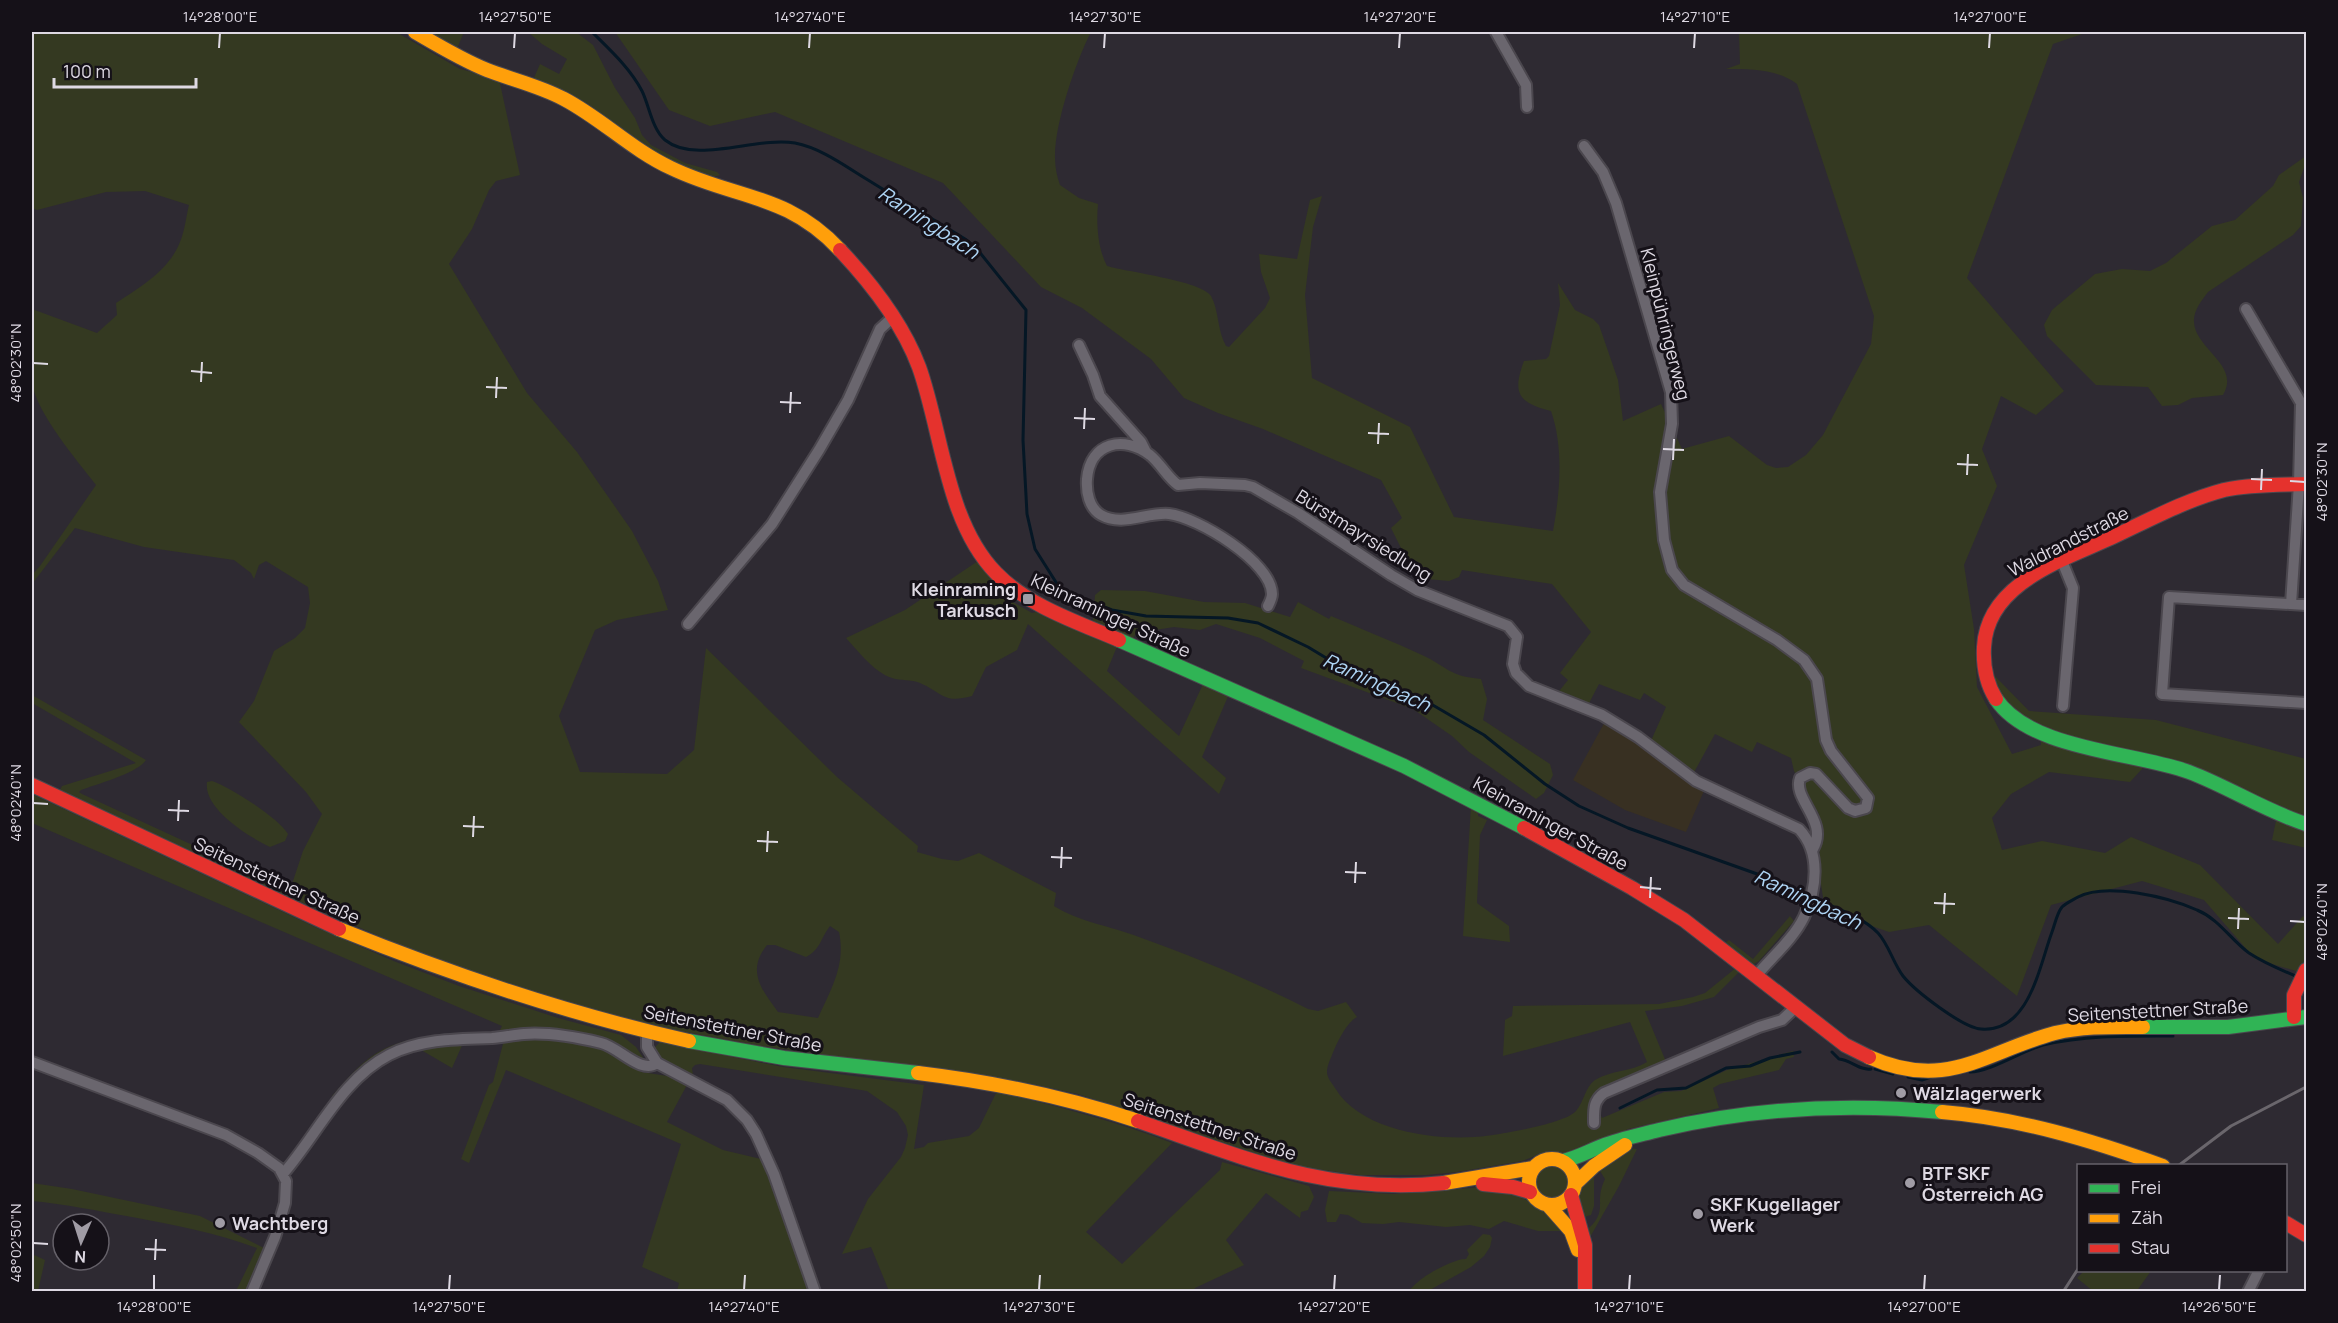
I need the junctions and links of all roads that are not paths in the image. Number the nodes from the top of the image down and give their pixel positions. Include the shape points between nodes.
1 (415, 32) edge
2 (1496, 32) edge
3 (1527, 107) dead end
4 (1584, 146) dead end
5 (2246, 309) dead end
6 (892, 318) junction
7 (1080, 345) dead end
8 (1146, 452) junction
9 (2303, 484) edge
10 (2062, 561) junction
11 (2290, 604) junction
12 (2307, 605) edge
13 (1268, 606) dead end
14 (688, 624) dead end
15 (2307, 704) edge
16 (2063, 706) dead end
17 (32, 785) edge
18 (2307, 824) edge
19 (1813, 849) junction
20 (2307, 970) edge
21 (1757, 975) junction
22 (1796, 1007) junction
23 (2300, 1017) edge
24 (647, 1031) junction
25 (32, 1062) edge
26 (1979, 1062) joint
27 (657, 1063) junction
28 (1594, 1123) dead end
29 (1638, 1136) junction
30 (1563, 1161) junction
31 (2158, 1164) edge
32 (1533, 1168) junction
33 (283, 1174) junction
34 (1461, 1182) junction
35 (1573, 1189) junction
36 (1530, 1192) junction
37 (1548, 1205) junction
38 (2287, 1224) edge
39 (2307, 1235) edge
40 (2258, 1272) edge
41 (1586, 1277) junction
42 (252, 1292) edge
43 (815, 1292) edge
44 (1585, 1292) edge
45 (2248, 1292) edge

1 - 6 main road, Kleinraminger Straße via 481,68 562,98 670,168 772,201 806,219 848,260
2 - 3 street via 1526,85
4 - 19 street, Kleinpühringerweg via 1603,172 1616,203 1671,392 1670,435 1660,492 1672,570 1684,585 1778,640 1804,660 1817,679 1831,752 1868,798 1866,808 1855,812 1816,774 1800,778 1798,790 1814,817
5 - 9 street via 2301,403
6 - 14 street via 880,329 842,410 772,524
6 - 21 main road, Kleinraminger Straße via 918,364 966,529 1000,578 1019,593 1449,788 1665,908
7 - 8 street, Bürstmayrsiedlung via 1100,396
8 - 13 street, Bürstmayrsiedlung via 1125,445 1102,448 1088,470 1087,480 1088,498 1096,512 1114,519 1169,514 1222,535 1252,560 1270,583 1273,596
8 - 19 street, Bürstmayrsiedlung via 1178,485 1254,487 1408,585 1508,627 1517,637 1513,664 1522,681 1602,715 1696,782 1791,824 1807,837
9 - 10 main road, Waldrandstraße via 2246,486 2198,498
9 - 11 street
10 - 16 street via 2073,588
10 - 18 main road, Waldrandstraße via 2018,584 1988,622 1984,666 1987,681 2001,706 2025,727 2039,733 2186,771 2267,811
11 - 12 street
11 - 15 street via 2169,597 2162,694
17 - 24 main road, Seitenstettner Straße via 387,949 528,999
19 - 21 street via 1814,877 1807,907 1796,930
20 - 23 main road via 2293,1001
21 - 22 main road, Kleinraminger Straße
22 - 26 main road, Kleinraminger Straße via 1845,1045 1887,1065 1927,1071
22 - 28 street via 1782,1020 1604,1093 1593,1109
23 - 26 main road, Seitenstettner Straße via 2220,1028 2111,1027 2068,1031 2032,1040
24 - 27 street via 647,1047
24 - 34 main road, Seitenstettner Straße via 797,1060 1037,1092 1271,1167 1321,1179 1389,1186
25 - 33 street via 226,1135 258,1153
27 - 33 street via 642,1067 603,1043 548,1034 435,1041 415,1046 388,1055 362,1074
27 - 43 street via 727,1100 747,1120 774,1174
29 - 30 main road
29 - 31 main road via 1751,1114 1912,1108 2038,1127 2107,1145
29 - 35 main road via 1594,1166
30 - 32 main road via 1546,1159
30 - 35 main road via 1574,1175
32 - 34 main road, Seitenstettner Straße
32 - 36 main road
33 - 42 street via 285,1203
34 - 36 main road, Seitenstettner Straße
35 - 37 main road via 1565,1201
35 - 41 main road via 1585,1245
36 - 37 main road
37 - 41 main road via 1571,1231
38 - 39 main road
40 - 45 street
41 - 44 main road

